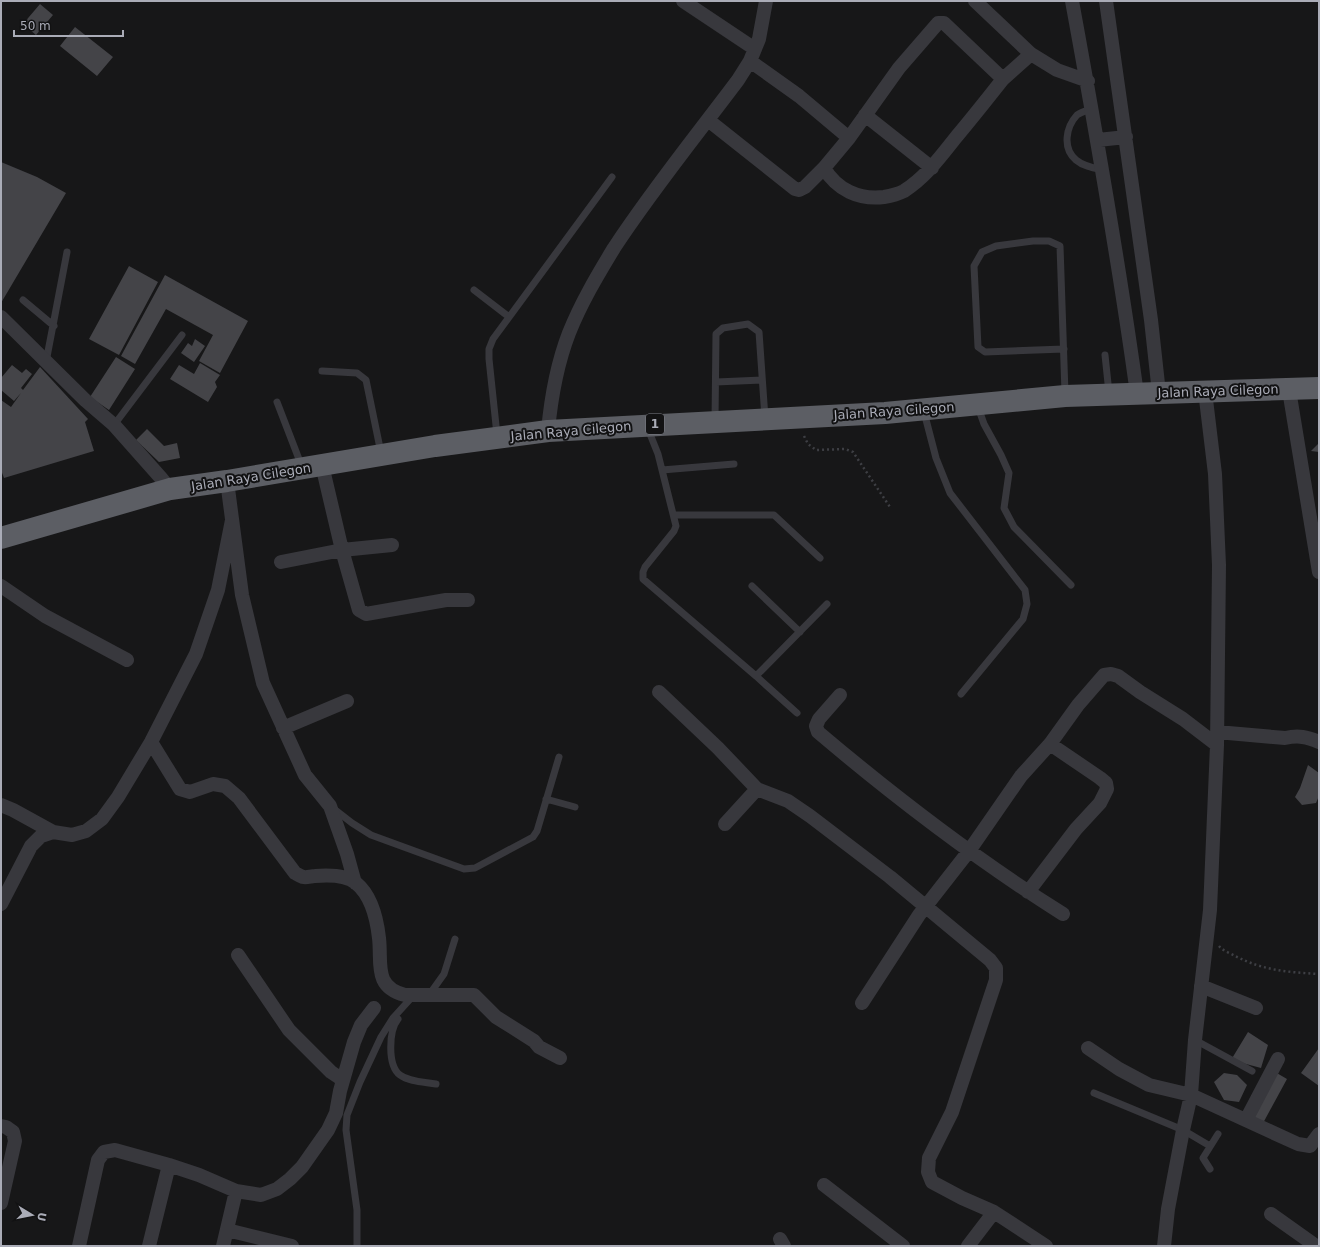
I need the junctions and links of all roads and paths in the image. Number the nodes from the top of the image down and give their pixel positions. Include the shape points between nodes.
1 (683, 1) edge
2 (766, 1) edge
3 (975, 1) edge
4 (1072, 1) edge
5 (1106, 1) edge
6 (1031, 54) junction
7 (752, 55) junction
8 (1004, 79) junction
9 (1088, 81) junction
10 (1091, 109) junction
11 (865, 115) junction
12 (708, 120) junction
13 (1126, 137) junction
14 (849, 138) junction
15 (1098, 140) junction
16 (824, 168) junction
17 (932, 168) junction
18 (1102, 170) junction
19 (612, 177) dead end
20 (67, 252) dead end
21 (474, 290) dead end
22 (23, 300) dead end
23 (1, 317) edge
24 (509, 317) junction
25 (54, 326) junction
26 (182, 335) dead end
27 (1064, 349) junction
28 (1105, 355) dead end
29 (46, 363) junction
30 (322, 371) dead end
31 (762, 380) junction
32 (716, 382) junction
33 (1319, 388) edge
34 (1289, 390) junction
35 (1205, 391) junction
36 (1159, 393) junction
37 (1137, 394) junction
38 (1109, 395) junction
39 (1066, 396) junction
40 (277, 402) dead end
41 (977, 405) junction
42 (923, 410) junction
43 (794, 417) junction
44 (765, 419) junction
45 (715, 422) junction
46 (114, 425) junction
47 (646, 425) junction
48 (548, 431) junction
49 (497, 438) junction
50 (381, 455) junction
51 (734, 464) dead end
52 (312, 467) junction
53 (662, 470) junction
54 (227, 481) junction
55 (170, 489) junction
56 (890, 507) dead end
57 (674, 515) junction
58 (232, 520) junction
59 (2, 535) edge
60 (392, 545) dead end
61 (342, 550) junction
62 (820, 558) dead end
63 (282, 562) dead end
64 (1319, 572) edge
65 (1071, 585) dead end
66 (1, 586) edge
67 (752, 586) dead end
68 (468, 600) dead end
69 (827, 604) dead end
70 (800, 632) junction
71 (127, 660) dead end
72 (756, 676) junction
73 (659, 692) dead end
74 (961, 694) dead end
75 (840, 695) dead end
76 (347, 701) dead end
77 (797, 714) dead end
78 (283, 728) junction
79 (1217, 738) junction
80 (150, 742) junction
81 (1319, 742) edge
82 (1050, 744) junction
83 (559, 757) dead end
84 (757, 789) junction
85 (546, 799) junction
86 (1, 804) edge
87 (330, 806) junction
88 (575, 807) dead end
89 (725, 824) dead end
90 (53, 832) junction
91 (969, 851) junction
92 (355, 882) junction
93 (1028, 892) junction
94 (1, 904) edge
95 (926, 907) junction
96 (1063, 914) dead end
97 (1207, 934) junction
98 (454, 939) dead end
99 (238, 955) dead end
100 (1319, 974) edge
101 (1201, 986) junction
102 (421, 995) junction
103 (862, 1003) dead end
104 (374, 1008) dead end
105 (1256, 1008) dead end
106 (1195, 1040) junction
107 (1088, 1048) dead end
108 (560, 1058) dead end
109 (1278, 1059) dead end
110 (1252, 1071) dead end
111 (343, 1080) junction
112 (436, 1084) dead end
113 (1094, 1093) dead end
114 (1191, 1096) junction
115 (1246, 1120) junction
116 (1, 1126) edge
117 (1182, 1130) junction
118 (1218, 1134) dead end
119 (1319, 1134) edge
120 (1210, 1146) junction
121 (1314, 1149) edge
122 (169, 1165) junction
123 (1210, 1169) dead end
124 (824, 1185) dead end
125 (236, 1191) junction
126 (1, 1203) edge
127 (994, 1212) junction
128 (1272, 1214) dead end
129 (227, 1230) junction
130 (78, 1246) edge
131 (149, 1246) edge
132 (223, 1246) edge
133 (292, 1246) edge
134 (357, 1246) edge
135 (903, 1246) edge
136 (968, 1246) edge
137 (1046, 1246) edge
138 (1164, 1246) edge
139 (1316, 1246) edge

1 - 7 street
2 - 7 street via 759,39
3 - 6 street
4 - 9 street
5 - 13 street
6 - 8 street
6 - 9 street via 1056,70
7 - 12 street via 738,80
7 - 14 street
8 - 11 street via 944,23 938,22 899,68
8 - 17 street
9 - 10 street
10 - 15 street
10 - 18 lane via 1077,115 1068,128 1066,139 1076,160
11 - 14 street
11 - 17 street
12 - 16 street via 795,189 805,187
12 - 48 street via 632,222 581,304 568,334 559,368 551,399
13 - 15 street
13 - 36 street
14 - 16 street
15 - 18 street
16 - 17 street via 836,184 851,194 876,198 904,191
18 - 37 street
19 - 24 lane
20 - 25 lane
21 - 24 lane
22 - 25 lane
23 - 29 street
24 - 49 lane via 489,349
25 - 29 lane
26 - 46 lane
27 - 27 lane via 1060,246 1049,241 1033,241 996,246 982,252 974,266 978,347 986,352
27 - 39 lane
28 - 38 lane
29 - 46 street
30 - 50 lane via 357,373 366,380
31 - 32 lane
31 - 32 lane via 759,332 748,324 723,328 716,334
31 - 44 lane
32 - 45 lane
33 - 34 highway, Jalan Raya Cilegon / 1
34 - 35 highway, Jalan Raya Cilegon / 1
34 - 64 street
35 - 36 highway, Jalan Raya Cilegon / 1
35 - 79 street via 1215,474 1219,565
36 - 37 highway, Jalan Raya Cilegon / 1
37 - 38 highway, Jalan Raya Cilegon / 1
38 - 39 highway, Jalan Raya Cilegon / 1
39 - 41 highway, Jalan Raya Cilegon / 1
40 - 52 lane
41 - 42 highway, Jalan Raya Cilegon / 1
41 - 65 lane via 1009,473 1004,508 1014,527
42 - 43 highway, Jalan Raya Cilegon / 1
42 - 74 lane via 936,458 950,493 1025,590 1027,604 1023,618
43 - 44 highway, Jalan Raya Cilegon / 1
43 - 56 path via 808,444 816,450 853,452
44 - 45 highway, Jalan Raya Cilegon / 1
45 - 47 highway, Jalan Raya Cilegon / 1
46 - 55 street
47 - 48 highway, Jalan Raya Cilegon / 1
47 - 53 lane
48 - 49 highway, Jalan Raya Cilegon / 1
49 - 50 highway, Jalan Raya Cilegon / 1
50 - 52 highway, Jalan Raya Cilegon / 1
51 - 53 lane
52 - 54 highway, Jalan Raya Cilegon / 1
52 - 61 street
53 - 57 lane
54 - 55 highway, Jalan Raya Cilegon / 1
54 - 58 street
55 - 59 highway, Jalan Raya Cilegon / 1
57 - 62 lane via 774,515
57 - 72 lane via 674,531 645,567 643,579
58 - 78 street via 242,595 263,683
58 - 80 street via 223,571 212,611 196,654
60 - 61 street
61 - 63 street
61 - 68 street via 359,610 366,614 446,600
66 - 71 street via 45,616
67 - 70 lane
69 - 70 lane
70 - 72 lane
72 - 77 lane
73 - 84 street
75 - 91 street via 819,719 816,726 818,732 901,800
76 - 78 street
78 - 87 street via 305,775
79 - 81 street via 1296,736
79 - 82 street via 1111,674 1104,675
79 - 97 street
80 - 90 street via 102,819 86,831 72,835
80 - 92 street via 180,789 190,792 213,784 225,786 239,798 295,873 304,877 340,877
82 - 91 street via 1021,776
82 - 93 street via 1100,778 1106,783 1108,790
83 - 85 lane
84 - 89 street
84 - 95 street via 794,804
85 - 87 lane via 533,837 475,868 464,869 371,835
85 - 88 lane
86 - 90 street
87 - 92 street
90 - 94 street via 41,836 31,846
91 - 93 street
91 - 95 street
92 - 102 street via 367,894 375,916 380,939 380,971 384,982 396,993
93 - 96 street
95 - 103 street
95 - 127 street via 990,960 996,968 996,980 976,1042 952,1112 929,1158 928,1172 932,1182
97 - 100 path via 1221,949 1266,968 1292,973
97 - 101 street
98 - 102 lane via 444,974
99 - 111 street via 289,1030 331,1072
101 - 105 street
101 - 106 street
102 - 108 street via 474,995 496,1017 539,1047
102 - 112 lane via 395,1023 391,1040 393,1066 398,1074 406,1078
102 - 134 lane via 393,1018 381,1037 347,1115 346,1130 357,1210
104 - 111 street via 361,1025
106 - 110 lane
106 - 114 street
107 - 114 street via 1149,1085
109 - 115 street
111 - 125 street via 336,1113 328,1130 298,1171 277,1189 261,1195
113 - 117 lane
114 - 115 street
114 - 117 street
115 - 121 street
116 - 126 street via 13,1132 15,1141
117 - 120 lane
117 - 138 street
118 - 120 lane
119 - 121 street
120 - 123 lane via 1203,1158
122 - 125 street
122 - 130 street via 115,1150 104,1152 98,1160
122 - 131 street
124 - 135 street
125 - 129 street
127 - 136 street
127 - 137 street
128 - 139 street
129 - 132 street
129 - 133 street

